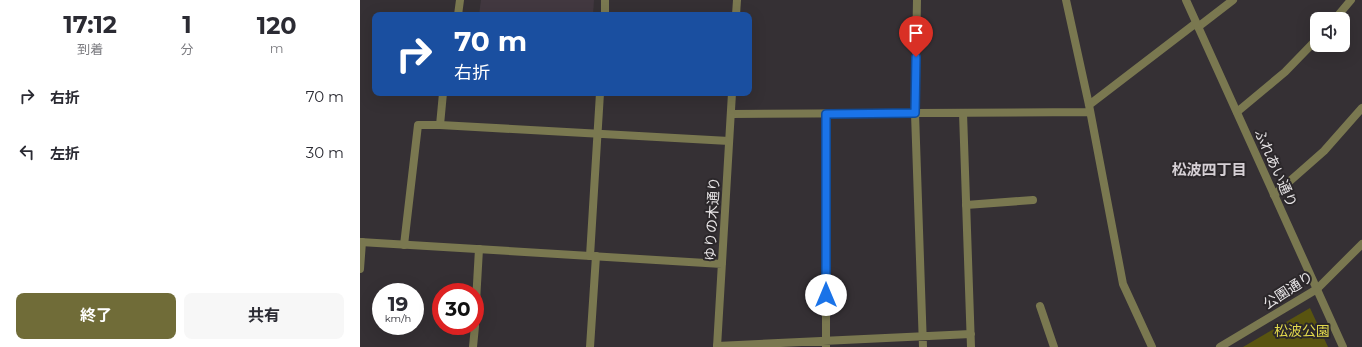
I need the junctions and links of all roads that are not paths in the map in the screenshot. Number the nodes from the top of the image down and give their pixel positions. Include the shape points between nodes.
1 (460, 0) edge
2 (605, 0) edge
3 (737, 0) edge
4 (917, 0) edge
5 (1066, 0) edge
6 (1186, 0) edge
7 (1233, 0) edge
8 (1351, 0) edge
9 (458, 12) edge
10 (604, 12) edge
11 (736, 12) edge
12 (1341, 12) edge
13 (1197, 25) junction
14 (1310, 46) edge
15 (443, 96) edge
16 (600, 96) edge
17 (732, 96) edge
18 (1089, 108) junction
19 (1362, 108) edge
20 (1236, 112) junction
21 (915, 113) junction
22 (963, 113) junction
23 (731, 114) junction
24 (826, 114) junction
25 (440, 125) junction
26 (598, 134) junction
27 (729, 141) junction
28 (1274, 194) junction
29 (1033, 200) dead end
30 (966, 205) junction
31 (361, 242) edge
32 (1362, 244) edge
33 (404, 245) junction
34 (479, 249) junction
35 (593, 256) junction
36 (722, 264) junction
37 (360, 269) edge
38 (477, 283) edge
39 (1317, 289) junction
40 (1040, 306) dead end
41 (971, 334) junction
42 (474, 335) edge
43 (923, 336) junction
44 (826, 344) edge
45 (717, 346) edge
46 (473, 347) edge
47 (590, 347) edge
48 (923, 347) edge
49 (971, 347) edge
50 (1054, 347) edge
51 (1152, 347) edge
52 (1220, 347) edge
53 (1343, 347) edge

1 - 9 street
2 - 10 street
3 - 11 street
4 - 21 street
5 - 18 street
6 - 13 street, ふれあい通り
7 - 13 street
8 - 12 street
13 - 18 street
13 - 20 street, ふれあい通り
14 - 20 street via 1285,72
15 - 25 street
16 - 26 street
17 - 23 street, ゆりの木通り
18 - 22 street
18 - 51 street via 1123,284
19 - 28 street via 1324,151
20 - 28 street, ふれあい通り
21 - 22 street
21 - 24 street
21 - 43 street
22 - 30 street
23 - 24 street
23 - 27 street, ゆりの木通り
24 - 44 street
25 - 26 street
25 - 33 street via 418,125
26 - 27 street
26 - 35 street
27 - 36 street, ゆりの木通り
28 - 39 street, ふれあい通り
29 - 30 street
30 - 41 street
31 - 33 street
31 - 37 street
32 - 39 street, 公園通り
33 - 34 street
34 - 35 street
34 - 38 street
35 - 36 street
35 - 47 street
36 - 45 street, ゆりの木通り
39 - 52 street, 公園通り
39 - 53 street, ふれあい通り
40 - 50 street
41 - 43 street
41 - 49 street
42 - 46 street
43 - 44 street
43 - 48 street
44 - 45 street

